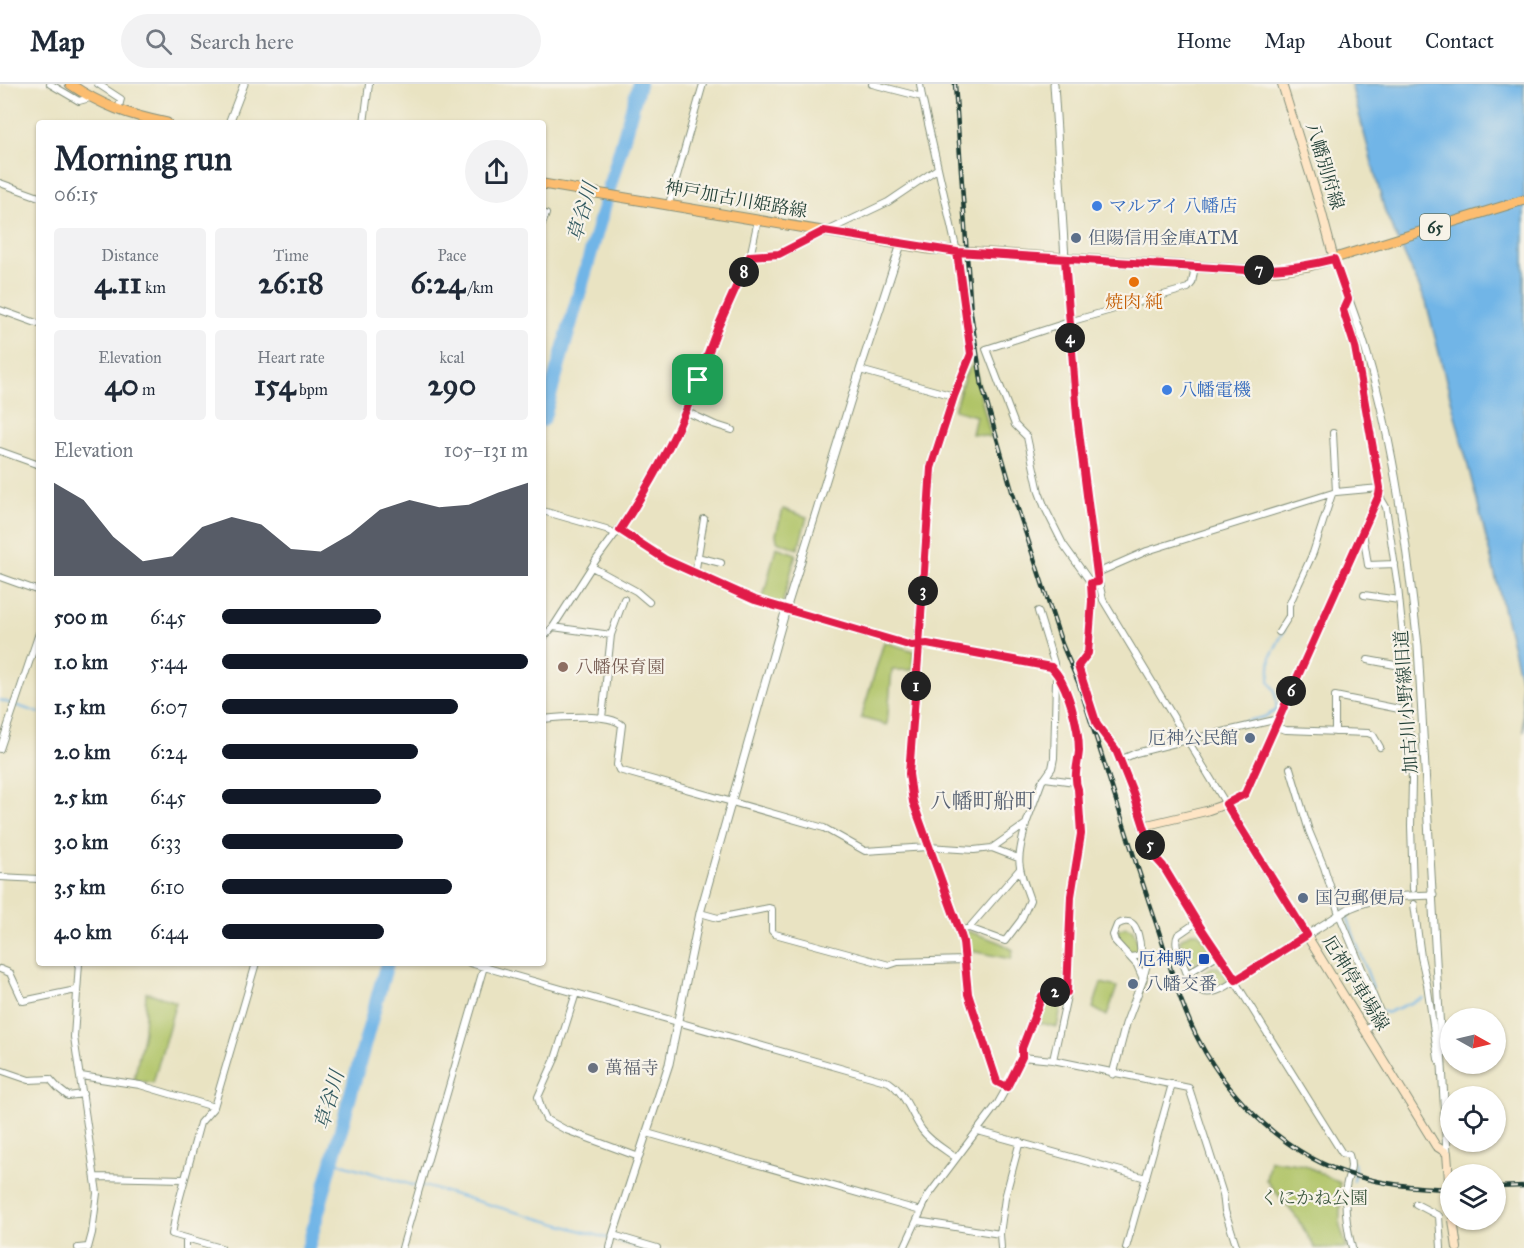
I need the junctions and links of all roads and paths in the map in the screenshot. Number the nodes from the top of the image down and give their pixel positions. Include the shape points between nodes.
1 (50, 84) edge
2 (70, 84) edge
3 (98, 84) edge
4 (244, 84) edge
5 (369, 84) edge
6 (703, 84) edge
7 (872, 84) edge
8 (920, 84) edge
9 (1054, 84) edge
10 (1282, 84) edge
11 (922, 97) junction
12 (90, 98) junction
13 (118, 110) junction
14 (156, 120) edge
15 (230, 120) edge
16 (364, 120) edge
17 (937, 170) junction
18 (0, 183) edge
19 (546, 185) edge
20 (36, 196) edge
21 (1524, 200) edge
22 (669, 204) junction
23 (758, 220) junction
24 (824, 231) junction
25 (901, 244) junction
26 (957, 252) junction
27 (750, 256) junction
28 (1065, 259) junction
29 (1334, 259) junction
30 (1195, 266) junction
31 (1348, 299) junction
32 (0, 310) edge
33 (1069, 322) junction
34 (36, 323) edge
35 (860, 370) junction
36 (954, 396) junction
37 (687, 411) junction
38 (732, 430) dead end
39 (1333, 433) dead end
40 (0, 451) edge
41 (36, 464) edge
42 (1379, 491) junction
43 (1334, 493) junction
44 (546, 512) edge
45 (704, 519) dead end
46 (1362, 531) junction
47 (618, 532) junction
48 (697, 557) junction
49 (721, 563) dead end
50 (1395, 564) junction
51 (592, 567) junction
52 (695, 573) junction
53 (1097, 573) junction
54 (0, 577) edge
55 (1098, 582) junction
56 (1091, 583) junction
57 (36, 590) edge
58 (1364, 595) dead end
59 (624, 599) dead end
60 (1399, 600) junction
61 (649, 602) dead end
62 (786, 610) junction
63 (1038, 611) dead end
64 (553, 627) junction
65 (1279, 632) dead end
66 (546, 635) edge
67 (611, 635) junction
68 (36, 642) edge
69 (919, 645) junction
70 (1368, 660) dead end
71 (1406, 667) junction
72 (1054, 670) junction
73 (1060, 677) junction
74 (1070, 707) junction
75 (1054, 710) junction
76 (1409, 711) junction
77 (602, 718) junction
78 (546, 719) edge
79 (1278, 719) junction
80 (1275, 727) junction
81 (1335, 732) junction
82 (1187, 740) junction
83 (1380, 747) dead end
84 (0, 748) edge
85 (1120, 760) junction
86 (1290, 768) dead end
87 (1045, 778) junction
88 (1075, 782) junction
89 (731, 801) junction
90 (1226, 804) junction
91 (1026, 824) junction
92 (1143, 826) junction
93 (928, 847) junction
94 (992, 848) junction
95 (1018, 858) junction
96 (1019, 870) junction
97 (0, 877) edge
98 (36, 879) edge
99 (1413, 889) dead end
100 (1433, 895) junction
101 (1414, 904) dead end
102 (700, 914) junction
103 (1340, 914) junction
104 (1197, 922) junction
105 (969, 927) junction
106 (959, 930) junction
107 (1307, 935) junction
108 (1141, 945) junction
109 (1219, 954) junction
110 (1130, 957) junction
111 (1272, 957) joint
112 (965, 960) junction
113 (79, 966) edge
114 (255, 966) edge
115 (484, 966) edge
116 (487, 966) edge
117 (0, 969) edge
118 (1187, 974) junction
119 (1143, 979) junction
120 (1236, 980) junction
121 (76, 990) junction
122 (1067, 992) junction
123 (576, 993) junction
124 (1440, 1013) edge
125 (678, 1022) junction
126 (1366, 1031) junction
127 (1022, 1057) junction
128 (1053, 1060) junction
129 (1440, 1061) edge
130 (0, 1070) edge
131 (1113, 1074) junction
132 (1443, 1074) edge
133 (81, 1076) junction
134 (1172, 1084) junction
135 (1007, 1087) junction
136 (83, 1094) junction
137 (214, 1107) junction
138 (978, 1131) junction
139 (647, 1133) junction
140 (1020, 1142) junction
141 (1447, 1153) junction
142 (639, 1157) junction
143 (956, 1158) junction
144 (1448, 1164) edge
145 (96, 1177) junction
146 (1146, 1178) junction
147 (184, 1179) junction
148 (1416, 1204) dead end
149 (921, 1211) junction
150 (917, 1221) junction
151 (1454, 1230) edge
152 (1000, 1234) junction
153 (613, 1235) junction
154 (186, 1238) junction
155 (78, 1248) edge
156 (88, 1248) edge
157 (186, 1248) edge
158 (221, 1248) edge
159 (402, 1248) edge
160 (610, 1248) edge
161 (657, 1248) edge
162 (904, 1248) edge
163 (1001, 1248) edge
164 (1126, 1248) edge
165 (1237, 1248) edge
166 (1352, 1248) edge
167 (1442, 1248) edge
168 (1457, 1248) edge

1 - 12 street via 80,101
2 - 12 main road
3 - 13 street via 121,99
4 - 15 street
5 - 16 street
6 - 22 street
7 - 11 street
8 - 11 street
9 - 28 street
10 - 29 main road, 八幡別府線
11 - 17 street
12 - 13 main road
13 - 14 main road
17 - 24 street via 888,202
17 - 26 street
18 - 20 street
19 - 22 main road, 神戸加古川姫路線 / 65
21 - 29 main road, 神戸加古川姫路線 / 65
22 - 23 main road, 神戸加古川姫路線 / 65
23 - 24 main road, 神戸加古川姫路線 / 65
23 - 27 street
24 - 25 main road, 神戸加古川姫路線 / 65
24 - 27 street via 779,254
25 - 26 main road, 神戸加古川姫路線 / 65
25 - 35 street
26 - 28 main road, 神戸加古川姫路線 / 65
26 - 36 street via 971,354
27 - 37 street
28 - 30 main road, 神戸加古川姫路線 / 65
28 - 33 street
29 - 30 main road, 神戸加古川姫路線 / 65 via 1277,270
29 - 31 street, 加古川小野線旧道
30 - 33 street via 1188,288
31 - 42 street via 1343,310 1355,347
31 - 100 street, 加古川小野線旧道 via 1367,353 1384,425 1409,567 1418,646
32 - 34 street
33 - 53 street
33 - 56 street via 986,350 1015,425 1027,437 1045,508
35 - 36 street
35 - 62 street
36 - 69 street via 931,468
37 - 38 street
37 - 47 street
39 - 43 street
40 - 41 street
42 - 43 street
42 - 46 street
42 - 50 street via 1386,507
43 - 53 street via 1147,551
43 - 65 street via 1289,604 1289,616
44 - 47 street
45 - 48 street
46 - 50 street via 1368,565
46 - 79 street
47 - 51 street
47 - 52 street
48 - 49 street
48 - 52 street
50 - 60 street
51 - 61 street
51 - 64 street
52 - 62 street
53 - 55 street
54 - 57 street
55 - 56 street
55 - 82 street via 1103,600
56 - 85 street via 1088,653 1078,666 1097,725
58 - 60 street
59 - 67 street
60 - 71 street
62 - 69 street
62 - 89 street
63 - 72 street
64 - 66 street
64 - 67 street
67 - 77 street
68 - 84 street
69 - 72 street
69 - 93 street via 909,774 914,806
70 - 71 street
71 - 76 street
72 - 73 street
73 - 74 street
73 - 75 street via 1056,680
74 - 75 street
74 - 88 street via 1079,751
75 - 87 street via 1053,764
76 - 81 street via 1335,696
76 - 99 street
77 - 78 street
77 - 89 street via 622,724 616,765 619,770
79 - 80 street
79 - 82 street
80 - 81 street
80 - 90 street via 1245,794
81 - 83 street via 1371,734
82 - 85 street
82 - 90 street
85 - 92 street
86 - 103 street
87 - 88 street
87 - 91 street
88 - 122 street via 1081,834 1071,896
89 - 93 street via 824,828 866,850
89 - 102 street
90 - 92 main road
90 - 107 main road, 厄神停車場線
91 - 94 street
91 - 95 street
92 - 104 street via 1153,855
93 - 94 street
93 - 106 street
94 - 95 street
95 - 96 street
96 - 105 street
96 - 105 street via 1030,900 1005,941
97 - 98 street
100 - 103 street via 1376,899
100 - 124 street, 加古川小野線旧道
101 - 129 street
102 - 112 street via 718,918 769,908 775,934 889,965
102 - 125 street
103 - 107 street
103 - 126 street via 1381,1014
104 - 109 street
104 - 118 street via 1176,939
105 - 106 street
106 - 112 street
107 - 111 street
107 - 126 main road, 厄神停車場線
108 - 110 street via 1140,954
108 - 110 street via 1134,924 1130,921 1118,925 1113,935
108 - 119 street via 1147,964
109 - 118 street
109 - 120 street
110 - 119 street
111 - 120 street
112 - 135 street via 968,994 997,1082
113 - 121 street
114 - 137 street
115 - 159 street
116 - 123 street
117 - 121 street via 10,973 23,1001
118 - 120 street via 1197,989 1209,993 1221,991
119 - 131 street
120 - 166 street via 1342,1153 1349,1155 1352,1165 1346,1186 1346,1223
121 - 133 street via 74,1037
122 - 127 street via 1042,996
122 - 128 street
123 - 125 street
123 - 142 street via 538,1097 541,1108 546,1119 566,1130
125 - 139 street
125 - 143 street via 889,1082 906,1100 930,1139
126 - 141 main road, 厄神停車場線 via 1436,1146
127 - 128 street
127 - 135 street
128 - 131 street
130 - 136 street via 29,1080 50,1079 68,1096
131 - 134 street
132 - 141 street, 加古川小野線旧道
133 - 136 street
133 - 137 street via 140,1085
134 - 146 street
134 - 165 street via 1189,1088
135 - 138 street
136 - 145 street
137 - 147 street via 200,1123
138 - 140 street
138 - 143 street
139 - 142 street
139 - 149 street
140 - 146 street
140 - 152 street
141 - 144 main road
142 - 153 street
143 - 149 street
145 - 147 street
145 - 156 street
146 - 164 street
147 - 154 street via 172,1234
148 - 167 street via 1439,1216
149 - 150 street
150 - 152 street
150 - 162 street
151 - 168 main road
152 - 163 street
153 - 160 street
153 - 161 street
154 - 157 street
154 - 158 street
155 - 156 street

